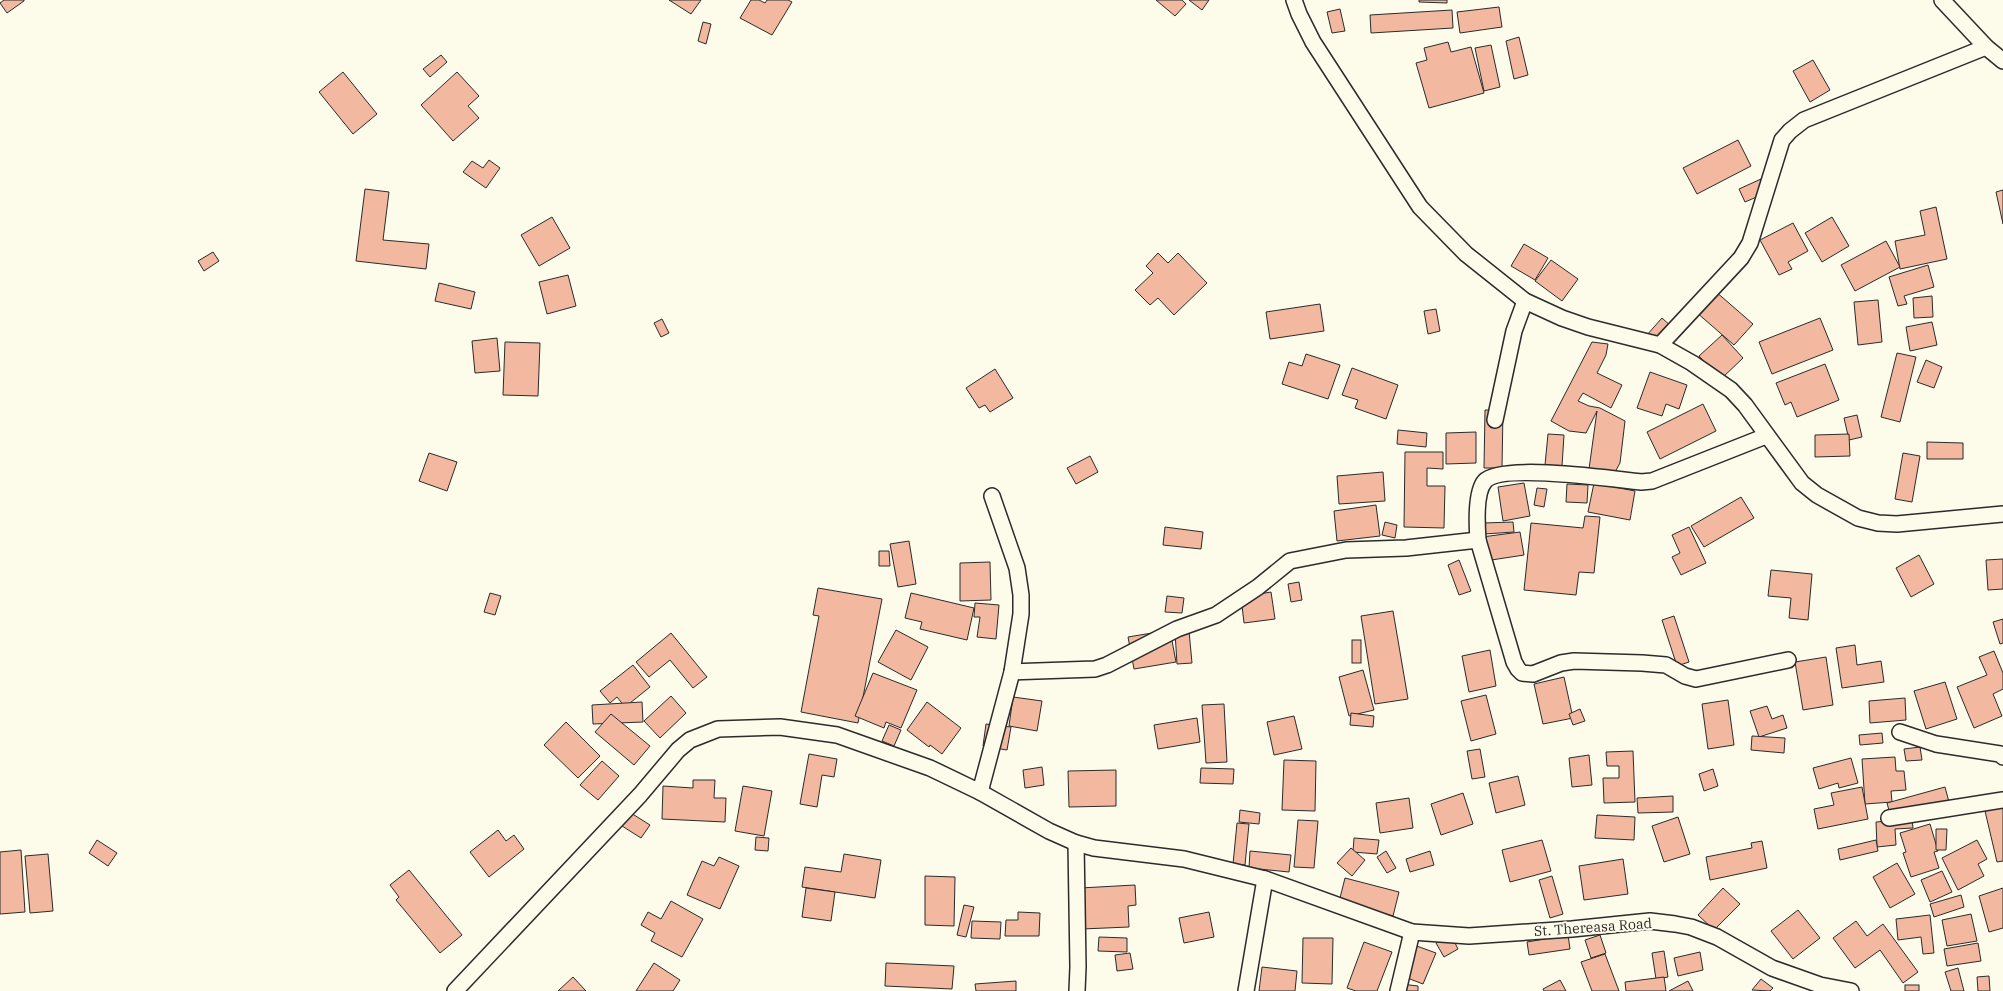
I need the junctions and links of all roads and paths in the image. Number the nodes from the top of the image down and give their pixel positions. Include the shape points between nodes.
1 (1294, 0) edge
2 (1942, 0) edge
3 (1986, 47) junction
4 (2003, 61) edge
5 (1525, 301) junction
6 (1660, 345) junction
7 (1495, 420) dead end
8 (1766, 436) junction
9 (992, 496) dead end
10 (2003, 514) edge
11 (1478, 540) junction
12 (1788, 660) dead end
13 (1012, 672) junction
14 (1900, 732) dead end
15 (2003, 757) edge
16 (980, 792) junction
17 (2003, 800) edge
18 (1889, 818) dead end
19 (1076, 843) junction
20 (1264, 879) junction
21 (1412, 932) junction
22 (455, 991) edge
23 (1076, 991) edge
24 (1246, 991) edge
25 (1398, 991) edge
26 (1852, 991) edge

1 - 5 street via 1313,42 1420,207 1466,254
2 - 3 street
3 - 4 street
3 - 6 street via 1804,120 1790,131 1782,140 1756,225 1741,258
5 - 6 street via 1588,327
5 - 7 street via 1514,330
6 - 8 street via 1730,390 1745,405
8 - 10 street via 1802,483 1858,518 1897,524
8 - 11 street via 1652,481 1542,472 1496,475 1486,480 1480,490
9 - 13 street via 1017,568 1021,595
11 - 12 street via 1514,662 1522,672 1533,674 1574,661 1642,662 1666,665 1696,679
11 - 13 street via 1406,548 1346,550 1296,558 1283,564 1216,615 1177,629 1107,665 1095,669
13 - 16 street
14 - 15 street via 1936,744
16 - 19 street, St. Thereasa Road
16 - 22 street, St. Thereasa Road via 930,768 837,735 780,727 718,728 707,732 678,750 640,795
17 - 18 street
19 - 20 street, St. Thereasa Road via 1184,859
19 - 23 street
20 - 21 street, St. Thereasa Road
20 - 24 street
21 - 25 street
21 - 26 street, St. Thereasa Road via 1469,936 1650,921 1675,924 1718,937 1772,968 1820,985

